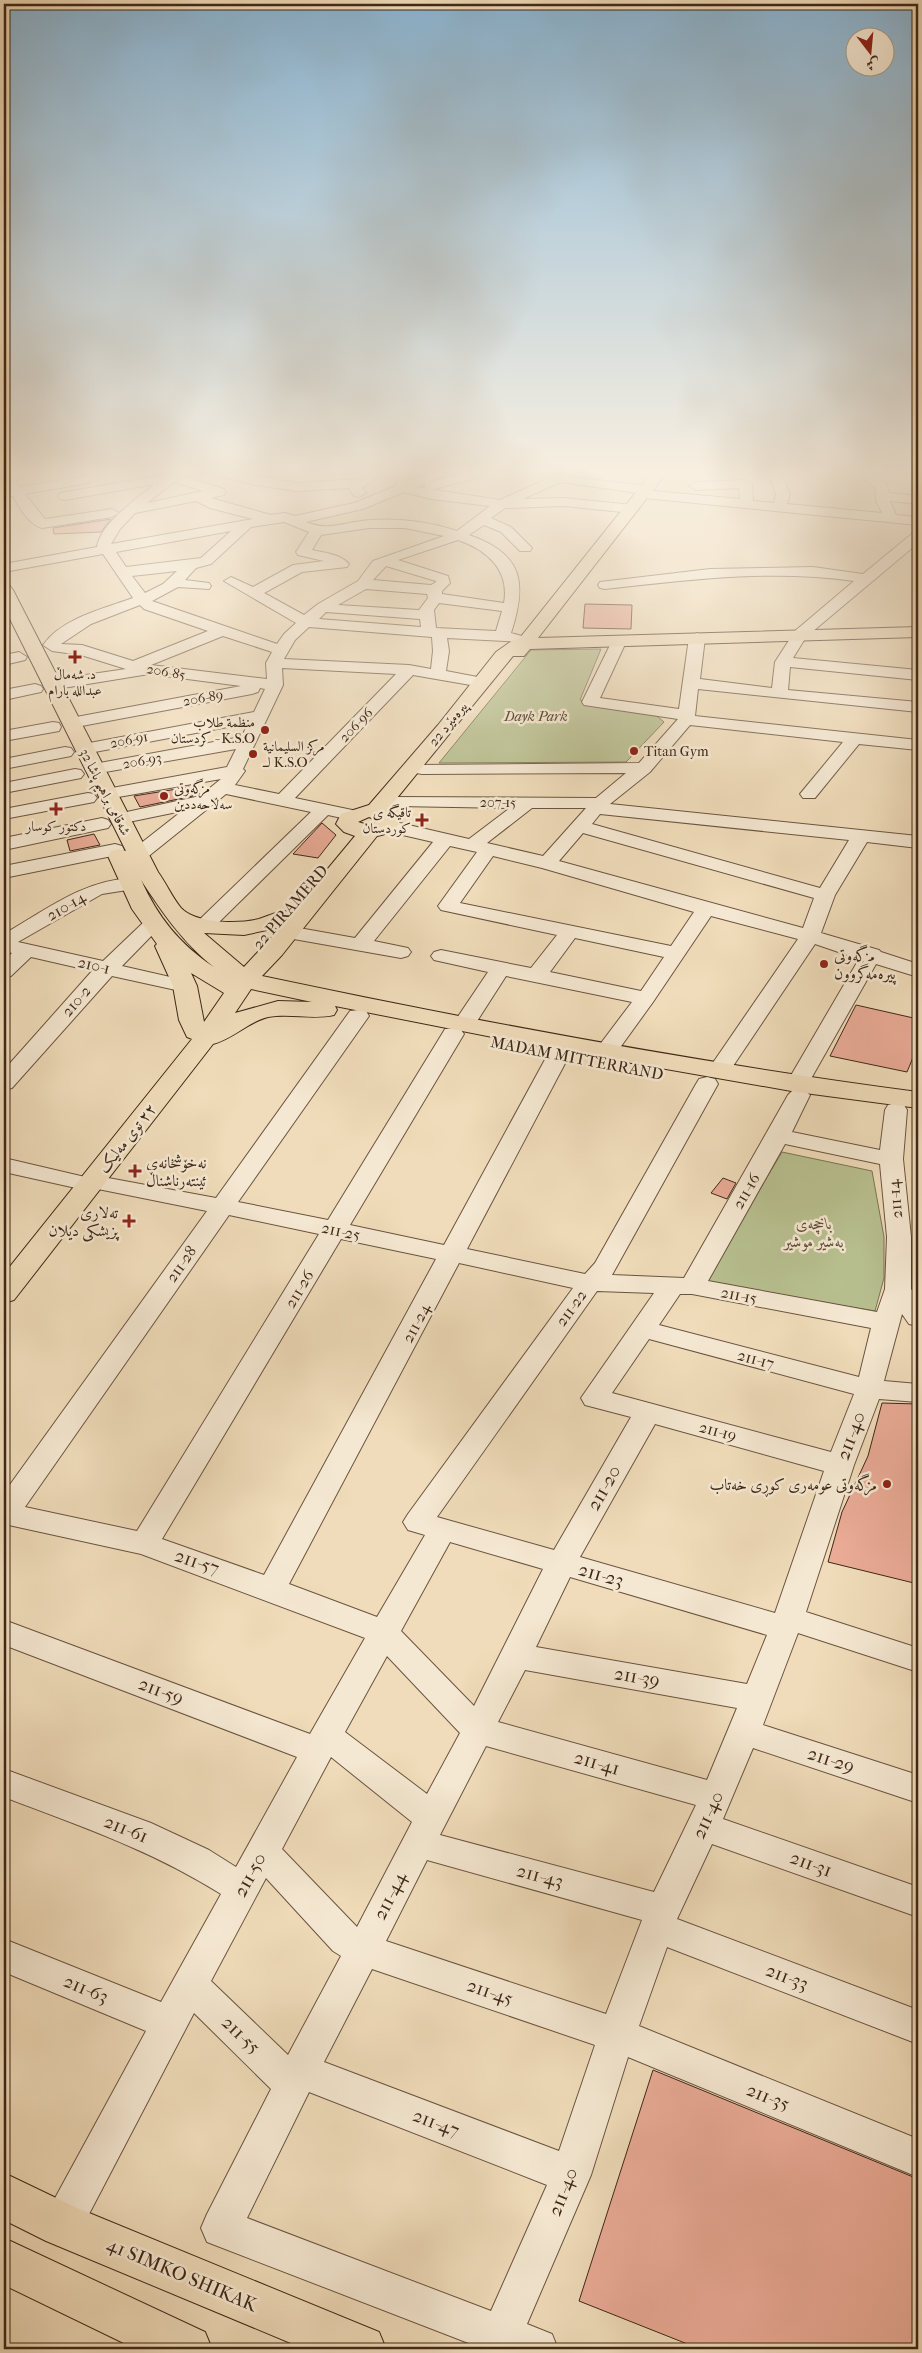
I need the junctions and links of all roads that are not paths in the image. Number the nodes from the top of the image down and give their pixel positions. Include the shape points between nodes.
1 (130, 581) edge
2 (230, 581) dead end
3 (278, 581) edge
4 (366, 581) edge
5 (443, 581) edge
6 (512, 581) edge
7 (575, 581) edge
8 (642, 581) edge
9 (865, 581) edge
10 (176, 583) joint
11 (363, 584) junction
12 (605, 585) dead end
13 (204, 586) dead end
14 (4, 590) edge
15 (254, 592) junction
16 (434, 594) junction
17 (143, 600) junction
18 (323, 607) junction
19 (511, 608) junction
20 (427, 615) junction
21 (305, 622) junction
22 (5, 624) edge
23 (539, 626) junction
24 (224, 630) junction
25 (434, 632) junction
26 (918, 632) edge
27 (800, 634) junction
28 (502, 636) junction
29 (697, 638) junction
30 (618, 642) junction
31 (526, 643) junction
32 (590, 643) junction
33 (277, 656) junction
34 (12, 658) edge
35 (783, 662) junction
36 (134, 666) junction
37 (152, 670) junction
38 (409, 670) junction
39 (918, 674) edge
40 (438, 675) junction
41 (482, 682) junction
42 (692, 683) junction
43 (276, 685) junction
44 (43, 687) junction
45 (779, 694) junction
46 (4, 695) edge
47 (918, 707) edge
48 (262, 715) junction
49 (687, 717) junction
50 (62, 725) junction
51 (4, 736) edge
52 (855, 738) junction
53 (250, 741) junction
54 (918, 745) edge
55 (74, 750) junction
56 (4, 764) edge
57 (644, 768) junction
58 (422, 769) junction
59 (236, 771) junction
60 (85, 772) junction
61 (4, 788) edge
62 (224, 788) junction
63 (810, 794) dead end
64 (97, 796) junction
65 (209, 800) junction
66 (282, 801) junction
67 (527, 802) junction
68 (597, 806) junction
69 (322, 810) junction
70 (4, 814) edge
71 (374, 819) junction
72 (111, 822) junction
73 (579, 826) junction
74 (861, 836) junction
75 (445, 840) junction
76 (918, 842) edge
77 (4, 844) edge
78 (480, 848) junction
79 (115, 850) junction
80 (138, 856) junction
81 (547, 863) junction
82 (4, 872) edge
83 (133, 884) junction
84 (825, 896) junction
85 (706, 909) junction
86 (57, 912) junction
87 (173, 912) junction
88 (4, 923) edge
89 (204, 926) junction
90 (158, 930) junction
91 (569, 932) junction
92 (282, 933) junction
93 (810, 936) junction
94 (4, 943) edge
95 (360, 945) junction
96 (27, 950) junction
97 (401, 952) dead end
98 (674, 953) junction
99 (872, 954) junction
100 (441, 956) dead end
101 (106, 968) junction
102 (501, 968) junction
103 (918, 971) edge
104 (4, 972) edge
105 (536, 976) junction
106 (238, 983) junction
107 (185, 986) junction
108 (646, 998) junction
109 (344, 1009) junction
110 (459, 1029) junction
111 (198, 1039) junction
112 (606, 1051) junction
113 (559, 1054) junction
114 (713, 1077) junction
115 (4, 1083) edge
116 (798, 1089) junction
117 (918, 1100) edge
118 (907, 1111) edge
119 (778, 1136) junction
120 (891, 1159) junction
121 (4, 1165) edge
122 (84, 1182) junction
123 (222, 1206) junction
124 (334, 1230) junction
125 (452, 1255) junction
126 (4, 1269) edge
127 (590, 1283) junction
128 (682, 1286) junction
129 (908, 1290) edge
130 (4, 1293) edge
131 (918, 1318) edge
132 (886, 1322) junction
133 (643, 1329) junction
134 (869, 1389) junction
135 (918, 1393) edge
136 (595, 1398) joint
137 (648, 1412) junction
138 (840, 1465) junction
139 (4, 1513) edge
140 (430, 1525) junction
141 (144, 1544) junction
142 (561, 1564) junction
143 (271, 1590) junction
144 (787, 1623) junction
145 (4, 1632) edge
146 (383, 1632) junction
147 (516, 1656) junction
148 (918, 1660) edge
149 (757, 1699) junction
150 (477, 1730) junction
151 (744, 1732) junction
152 (322, 1743) junction
153 (4, 1783) edge
154 (918, 1789) edge
155 (710, 1811) junction
156 (424, 1830) junction
157 (263, 1852) junction
158 (242, 1889) junction
159 (918, 1902) edge
160 (659, 1918) junction
161 (363, 1950) junction
162 (4, 1955) edge
163 (190, 1985) junction
164 (169, 2023) junction
165 (918, 2027) edge
166 (617, 2035) junction
167 (297, 2078) junction
168 (918, 2158) edge
169 (571, 2175) junction
170 (4, 2196) edge
171 (62, 2225) junction
172 (4, 2261) edge
173 (519, 2342) edge
174 (358, 2348) edge
175 (186, 2349) edge

1 - 17 street
2 - 15 street
3 - 15 street
4 - 11 street
5 - 16 street
6 - 19 street
7 - 23 main road, 22 پیرەمێرد
8 - 12 street
9 - 27 street
10 - 13 street
10 - 17 street
11 - 16 street
11 - 18 street
14 - 44 main road, شەقامی براهیم پاشا 32
15 - 21 street
16 - 19 street
16 - 20 street via 426,610
17 - 24 street via 159,610
17 - 36 street, 206-85 via 96,617 52,642 53,647 82,650
18 - 20 street
18 - 21 street
19 - 28 street
20 - 25 street
21 - 25 street via 362,629
21 - 33 street via 289,637
22 - 34 main road, شەقامی براهیم پاشا 32
23 - 31 main road, 22 پیرەمێرد
23 - 32 main road via 551,638
24 - 33 street
24 - 36 street
25 - 28 street
25 - 40 street via 440,651
26 - 27 main road
27 - 29 main road
27 - 35 street
28 - 31 street
29 - 30 main road
29 - 42 street
30 - 32 main road
30 - 49 street via 590,702
31 - 32 main road
31 - 41 main road, 22 پیرەمێرد via 509,649
31 - 58 main road, 22 پیرەمێرد
33 - 38 street
33 - 43 street
34 - 44 main road, شەقامی براهیم پاشا 32
35 - 39 street
35 - 45 street
36 - 37 street, 206-85
37 - 43 street, 206-85
37 - 44 street
38 - 40 street
38 - 66 street, 206-96
40 - 41 street
41 - 71 main road, 22 پیرەمێرد
42 - 45 street
42 - 49 street
43 - 48 street
43 - 50 street, 206-89
44 - 46 street
44 - 50 main road, شەقامی براهیم پاشا 32
45 - 47 street
48 - 53 street
48 - 55 street, 206-91
49 - 52 street
49 - 57 street
50 - 51 street, 206-89
50 - 55 main road, شەقامی براهیم پاشا 32
52 - 54 street
52 - 63 street
53 - 59 street
53 - 60 street, 206-93
55 - 56 street, 206-91
55 - 60 main road, شەقامی براهیم پاشا 32
57 - 58 street
57 - 68 street
58 - 71 main road, 22 پیرەمێرد
59 - 62 street
59 - 64 street
60 - 61 street, 206-93
60 - 64 main road, شەقامی براهیم پاشا 32
62 - 65 street
62 - 66 street
64 - 70 street
64 - 72 main road, شەقامی براهیم پاشا 32
65 - 72 street
65 - 80 street
66 - 69 street
67 - 68 street, 207-15
67 - 71 street, 207-15
67 - 78 street
68 - 73 street
68 - 74 street, 207-15
69 - 71 street
69 - 89 street
71 - 75 street
71 - 92 main road, 22 PIRAMERD via 352,833
72 - 77 street
72 - 79 main road, شەقامی براهیم پاشا 32
72 - 80 main road, شەقامی براهیم پاشا 32
73 - 81 street
73 - 84 street
74 - 76 street, 207-15
74 - 84 street, 211-22
75 - 78 street
75 - 95 street
78 - 81 street
78 - 91 street via 448,906
79 - 82 street
79 - 83 main road, شەقامی براهیم پاشا 32
80 - 87 main road, شەقامی براهیم پاشا 32
81 - 85 street
83 - 86 street, 210-14 via 103,886
83 - 90 main road, شەقامی براهیم پاشا 32
84 - 93 street, 211-22
85 - 93 street
85 - 98 street
86 - 88 street
86 - 94 street, 210-14
87 - 89 main road
87 - 106 main road, شەقامی براهیم پاشا 32
89 - 92 main road via 248,927 272,922
90 - 101 street, 210-2
90 - 106 main road, شەقامی براهیم پاشا 32 via 184,958
90 - 107 main road
91 - 98 street
91 - 105 street
92 - 95 street
92 - 106 main road
92 - 106 main road, 22 PIRAMERD via 248,955
92 - 109 main road via 277,969 286,978
93 - 99 street
93 - 114 street, 211-22
94 - 96 street, 210-1
95 - 97 street
96 - 101 street, 210-1
96 - 104 street
98 - 108 street
99 - 103 street
99 - 116 street, 211-16
100 - 102 street
101 - 107 street, 210-1
101 - 115 street, 210-2
102 - 105 street
102 - 110 street, 211-26
105 - 108 street
106 - 109 main road, MADAM MITTERRAND
106 - 111 main road, ٢٢ توی مەلیک
107 - 111 main road
108 - 112 street
109 - 110 main road, MADAM MITTERRAND
109 - 111 main road via 292,1008 253,1012
109 - 123 street, 211-28
110 - 112 main road, MADAM MITTERRAND
110 - 113 main road, MADAM MITTERRAND
110 - 124 street, 211-26
111 - 122 main road, ٢٢ توی مەلیک
112 - 114 main road, MADAM MITTERRAND
113 - 114 main road, MADAM MITTERRAND
113 - 125 street, 211-24
114 - 116 main road, MADAM MITTERRAND
114 - 127 street, 211-22 via 606,1268
116 - 117 main road, MADAM MITTERRAND
116 - 118 main road, MADAM MITTERRAND
116 - 119 street, 211-16
118 - 120 street, 211-14
119 - 120 street
119 - 128 street, 211-16
120 - 129 street, 211-14 via 898,1236
121 - 122 street, 211-25
122 - 123 street, 211-25
122 - 126 main road, ٢٢ توی مەلیک
122 - 130 main road, ٢٢ توی مەلیک
123 - 124 street, 211-25
123 - 139 street, 211-28
124 - 125 street, 211-25
124 - 141 street, 211-26
125 - 127 street, 211-25
125 - 143 street, 211-24
127 - 128 street, 211-15
127 - 140 street, 211-22
128 - 132 street, 211-15
128 - 133 street, 211-16
129 - 131 street
129 - 132 street, 211-40
132 - 134 street, 211-40
133 - 134 street, 211-17
133 - 136 street, 211-16
134 - 135 street, 211-17
134 - 138 street, 211-40
136 - 137 street, 211-19
137 - 138 street, 211-19
137 - 142 street, 211-20
138 - 144 street, 211-40
139 - 141 street, 211-57
140 - 142 street, 211-23
140 - 146 street, 211-50
141 - 143 street, 211-57
142 - 144 street, 211-23
142 - 147 street, 211-44
143 - 146 street, 211-57
144 - 148 street, 211-23
144 - 149 street, 211-40
145 - 152 street, 211-59
146 - 150 street
146 - 152 street, 211-50
147 - 149 street, 211-39
147 - 150 street, 211-44
149 - 151 street, 211-40
150 - 155 street, 211-41
150 - 156 street, 211-44
151 - 154 street, 211-29
151 - 155 street, 211-40
152 - 156 street, 211-59
152 - 157 street, 211-50
153 - 158 street, 211-61 via 139,1833 197,1861
155 - 159 street, 211-31
155 - 160 street, 211-40
156 - 160 street, 211-43
156 - 161 street, 211-44
157 - 158 street, 211-50
157 - 161 street, 211-45 via 346,1940
158 - 163 street, 211-50
160 - 165 street, 211-33
160 - 166 street, 211-40
161 - 166 street, 211-45
161 - 167 street, 211-44
162 - 164 street, 211-63
163 - 164 street, 211-50
163 - 167 street, 211-55
164 - 171 street, 211-50
166 - 168 street, 211-35
166 - 169 street, 211-40
167 - 169 street, 211-47
167 - 173 street, 211-44 via 221,2228
169 - 173 street, 211-40
170 - 171 main road, 41 SIMKO SHIKAK
171 - 174 main road, 41 SIMKO SHIKAK
172 - 175 main road

